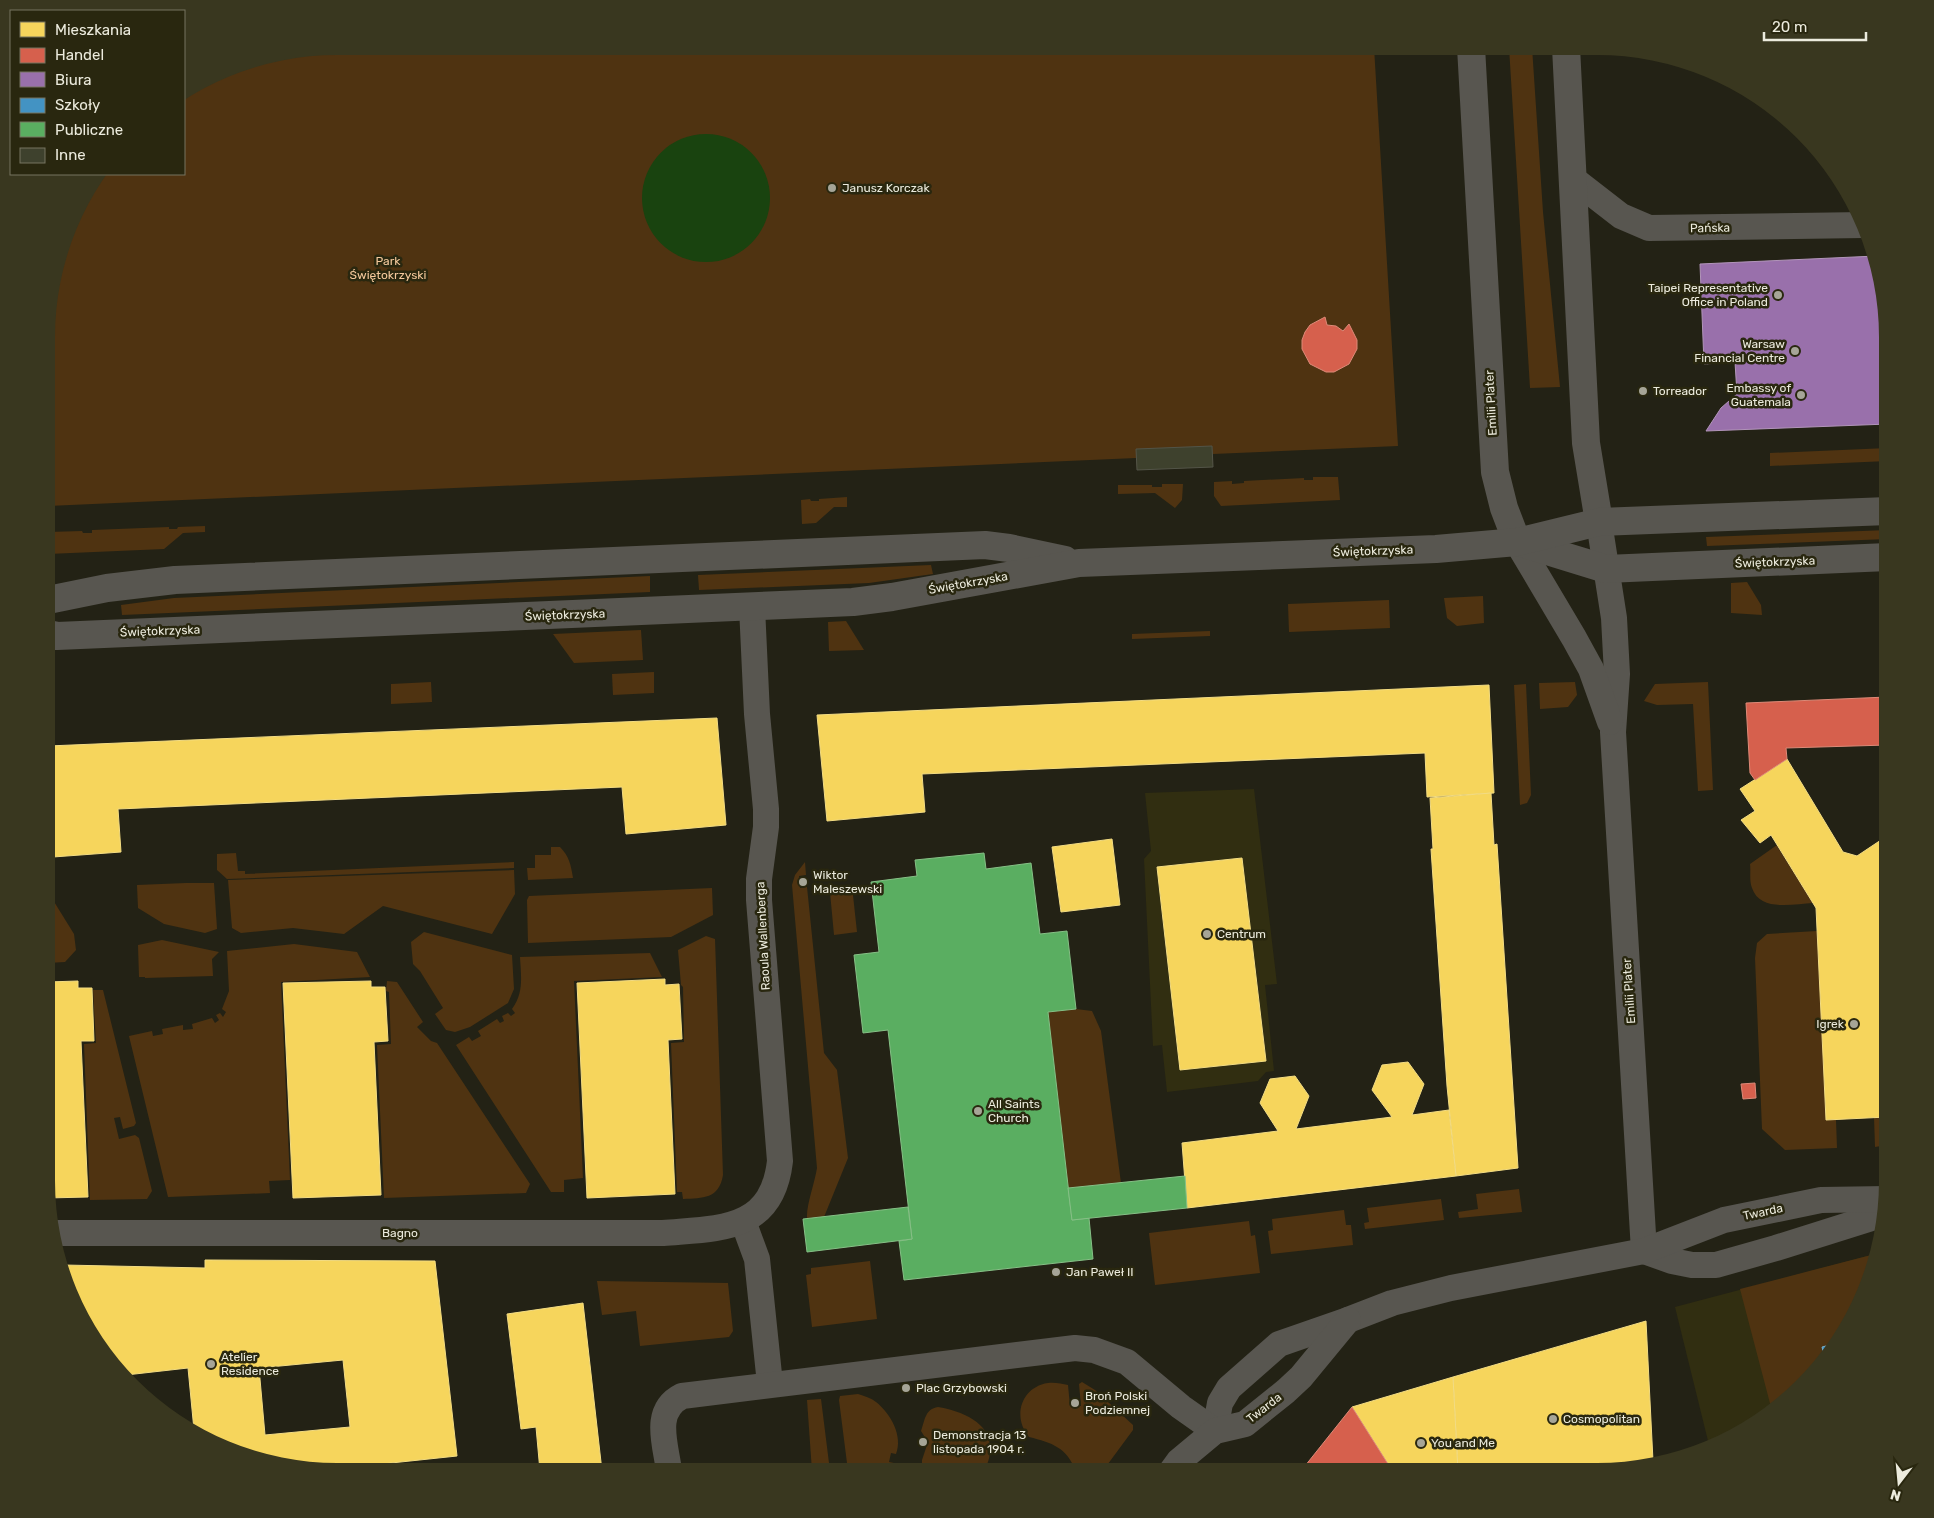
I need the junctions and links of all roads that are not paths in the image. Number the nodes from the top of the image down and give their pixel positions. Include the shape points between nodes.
1 (1472, 55) edge
2 (1566, 55) edge
3 (1572, 178) junction
4 (1856, 225) edge
5 (1879, 511) edge
6 (1599, 522) junction
7 (1517, 542) junction
8 (1879, 557) edge
9 (1079, 563) junction
10 (1606, 569) junction
11 (55, 599) edge
12 (752, 607) junction
13 (55, 634) edge
14 (1613, 732) junction
15 (1878, 1199) edge
16 (1877, 1216) edge
17 (743, 1221) junction
18 (60, 1233) edge
19 (1644, 1251) junction
20 (1348, 1320) junction
21 (770, 1384) junction
22 (1215, 1431) junction
23 (668, 1463) edge
24 (1179, 1463) edge

1 - 7 street, Emilii Plater via 1495,472
2 - 3 street, Emilii Plater
3 - 4 street, Pańska via 1621,216 1649,228
3 - 6 street, Emilii Plater via 1586,443
5 - 6 street, Świętokrzyska
6 - 7 street, Świętokrzyska
6 - 10 street, Emilii Plater
7 - 9 street, Świętokrzyska via 1403,550
7 - 10 street, Świętokrzyska
7 - 14 street, Emilii Plater via 1591,669
8 - 10 street, Świętokrzyska
9 - 11 street, Świętokrzyska via 986,545 175,580
9 - 12 street, Świętokrzyska via 892,597
10 - 14 street, Emilii Plater via 1614,618 1616,659
12 - 13 street, Świętokrzyska
12 - 17 street, Raoula Wallenberga via 766,809 759,900 780,1161 770,1195
14 - 19 street, Emilii Plater
15 - 19 street, Twarda via 1821,1200 1724,1220
16 - 19 street via 1716,1265 1692,1265
17 - 18 street, Bagno via 710,1229 663,1233
17 - 21 street via 757,1259
19 - 20 street, Twarda via 1424,1294
20 - 22 street, Twarda via 1286,1391 1245,1424
20 - 22 street, Twarda via 1279,1344 1269,1352 1229,1388 1220,1403
21 - 22 street via 1074,1348 1094,1350 1127,1362
21 - 23 street via 682,1396 674,1400 662,1421
22 - 24 street

